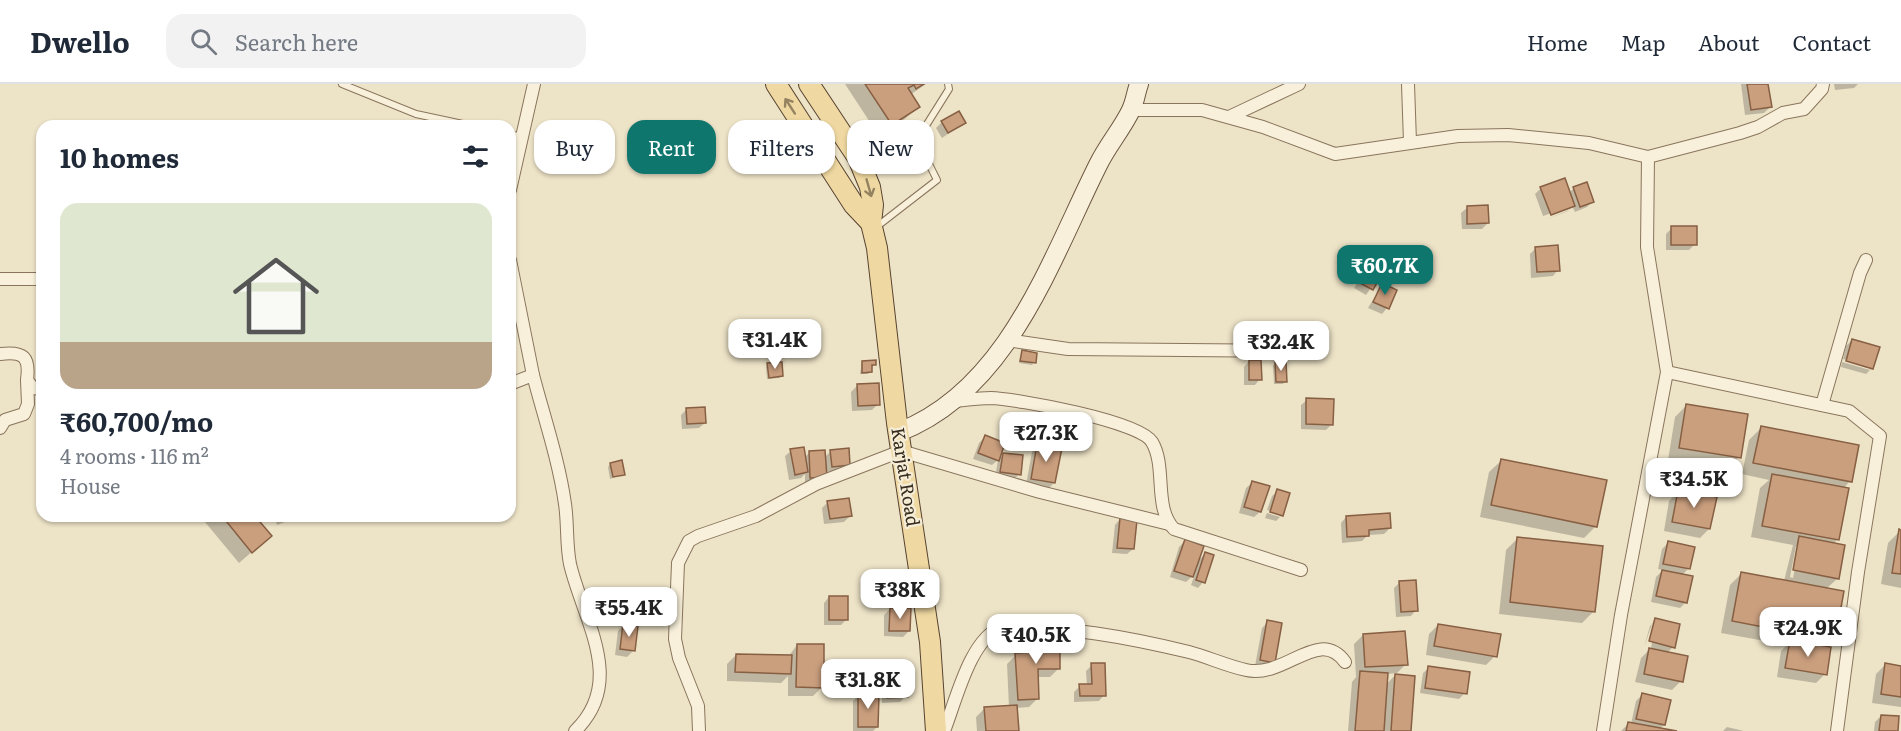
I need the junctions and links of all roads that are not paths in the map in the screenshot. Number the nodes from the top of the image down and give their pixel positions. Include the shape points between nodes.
1 (342, 84) edge
2 (534, 84) edge
3 (776, 84) edge
4 (808, 84) edge
5 (948, 84) edge
6 (1139, 84) edge
7 (1299, 84) edge
8 (1408, 84) edge
9 (1823, 84) edge
10 (1131, 110) junction
11 (1229, 117) junction
12 (444, 120) edge
13 (516, 133) edge
14 (1410, 142) junction
15 (1648, 157) junction
16 (872, 227) junction
17 (1866, 260) dead end
18 (0, 279) edge
19 (36, 279) edge
20 (516, 290) edge
21 (1007, 340) junction
22 (1313, 351) dead end
23 (0, 354) edge
24 (1667, 372) junction
25 (533, 375) junction
26 (27, 380) junction
27 (516, 382) edge
28 (36, 388) edge
29 (954, 400) junction
30 (1822, 405) junction
31 (0, 428) edge
32 (900, 442) junction
33 (1169, 524) junction
34 (1301, 570) dead end
35 (1345, 662) dead end
36 (575, 731) edge
37 (699, 731) edge
38 (936, 731) edge
39 (944, 731) edge
40 (1603, 731) edge
41 (1837, 731) edge

1 - 12 lane via 417,114
2 - 13 street
16 -> 3 main road
4 -> 16 main road, Karjat Road via 858,159 873,205
5 - 16 lane via 949,89 917,140 937,180
6 - 10 street
7 - 11 street
8 - 14 street
9 - 15 street via 1804,109 1783,113 1740,133
10 - 11 street via 1202,110
10 - 21 street via 1099,162 1052,264
11 - 14 street via 1335,154
14 - 15 street via 1508,135 1589,143
15 - 24 street via 1647,247
16 - 32 main road, Karjat Road
17 - 30 street
18 - 19 street
20 - 25 street
21 - 22 street via 1068,349
21 - 29 street via 984,371
23 - 26 street via 13,352 26,358
24 - 30 street
24 - 40 street
25 - 27 street
25 - 36 street via 561,484 570,563 598,650 597,701 587,720
26 - 28 street
26 - 31 street via 28,404 24,414 4,420
29 - 32 street
29 - 33 street via 1015,401 1075,412 1140,431 1151,440 1157,455
30 - 41 street via 1849,411 1880,436
32 - 33 street via 1040,492
32 - 37 street via 756,516 698,536 682,552 676,578 675,639 698,706
32 - 38 main road, Karjat Road via 930,642
33 - 34 street via 1182,533
35 - 39 street via 1338,652 1318,648 1287,664 1248,671 1189,652 1104,633 1002,627 983,639

